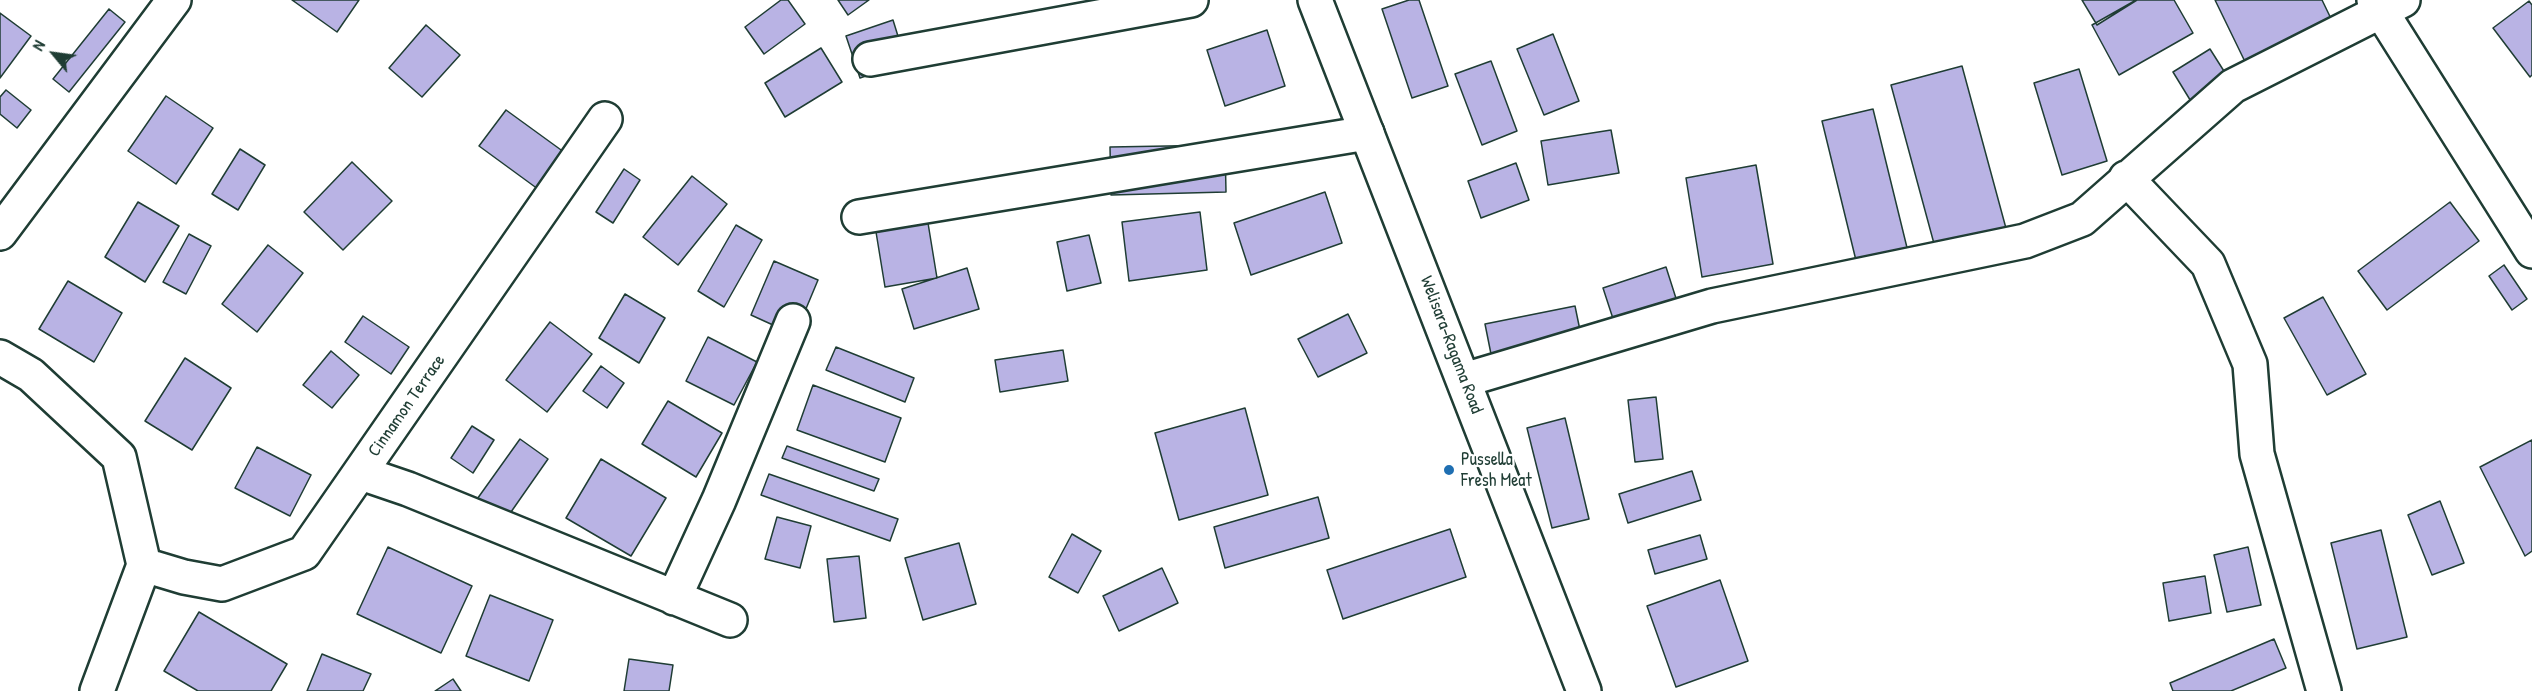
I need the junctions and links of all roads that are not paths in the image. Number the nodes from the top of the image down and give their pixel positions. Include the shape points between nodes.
1 (174, 0) edge
2 (1191, 0) edge
3 (1315, 0) edge
4 (2386, 4) edge
5 (870, 59) dead end
6 (605, 119) dead end
7 (1367, 133) junction
8 (2126, 178) junction
9 (859, 217) dead end
10 (0, 233) edge
11 (2532, 251) edge
12 (793, 321) dead end
13 (0, 357) edge
14 (1464, 380) junction
15 (361, 473) junction
16 (144, 565) junction
17 (674, 598) junction
18 (730, 620) dead end
19 (96, 691) edge
20 (1584, 691) edge
21 (2324, 691) edge

1 - 10 street
2 - 5 street
3 - 7 street, Welisara-Ragama Road
4 - 8 street via 2233,86
4 - 11 street
6 - 15 street, Cinnamon Terrace
7 - 9 street
7 - 14 street, Welisara-Ragama Road
8 - 14 street via 2082,219 2025,241 1712,306
8 - 21 street via 2208,264 2250,364 2257,454
12 - 17 street
13 - 16 street via 31,375 118,457
14 - 20 street, Welisara-Ragama Road
15 - 16 street, Cinnamon Terrace via 304,554 222,584
15 - 17 street
16 - 19 street
17 - 18 street

